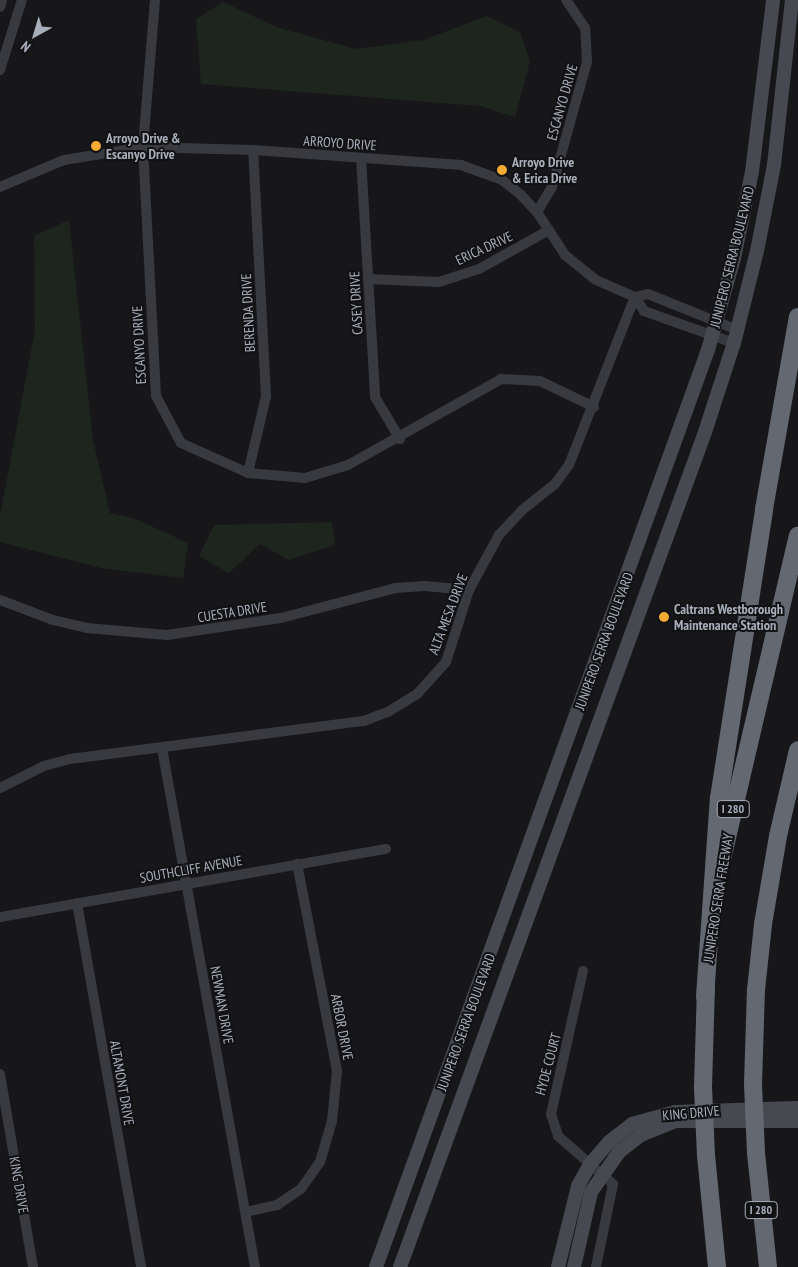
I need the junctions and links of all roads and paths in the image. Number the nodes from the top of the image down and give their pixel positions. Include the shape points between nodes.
1 (2, 0) edge
2 (22, 0) edge
3 (155, 0) edge
4 (566, 0) edge
5 (773, 0) edge
6 (792, 0) edge
7 (0, 6) edge
8 (0, 70) edge
9 (143, 147) junction
10 (253, 150) junction
11 (360, 158) junction
12 (0, 187) edge
13 (537, 212) junction
14 (549, 230) junction
15 (368, 279) junction
16 (635, 297) junction
17 (798, 317) edge
18 (714, 329) junction
19 (736, 336) junction
20 (594, 406) junction
21 (400, 439) junction
22 (248, 473) junction
23 (798, 536) edge
24 (469, 590) junction
25 (0, 600) edge
26 (162, 748) junction
27 (798, 750) edge
28 (0, 788) edge
29 (386, 849) dead end
30 (297, 864) junction
31 (186, 884) junction
32 (77, 903) junction
33 (0, 917) edge
34 (583, 971) dead end
35 (705, 997) junction
36 (0, 1074) edge
37 (798, 1108) edge
38 (798, 1121) edge
39 (590, 1164) junction
40 (602, 1173) junction
41 (246, 1212) junction
42 (34, 1267) edge
43 (141, 1267) edge
44 (255, 1267) edge
45 (376, 1267) edge
46 (400, 1267) edge
47 (558, 1267) edge
48 (574, 1267) edge
49 (596, 1267) edge
50 (718, 1267) edge
51 (768, 1267) edge

1 - 7 street
2 - 8 street
3 - 9 street, ESCANYO DRIVE
4 - 13 street, ESCANYO DRIVE via 585,28 588,62 552,187
5 - 18 main road, JUNIPERO SERRA BOULEVARD via 752,172
6 - 19 main road, JUNIPERO SERRA BOULEVARD via 774,165
9 - 10 street, ARROYO DRIVE
9 - 12 street, ARROYO DRIVE via 64,160
9 - 22 street, ESCANYO DRIVE via 156,396 181,443
10 - 11 street, ARROYO DRIVE
10 - 22 street, BERENDA DRIVE via 266,396
11 - 13 street, ARROYO DRIVE via 461,165 502,180
11 - 15 street, CASEY DRIVE
13 - 14 street, ARROYO DRIVE
14 - 15 street, ERICA DRIVE via 479,269 440,282
14 - 16 street, ARROYO DRIVE via 579,269
15 - 21 street, CASEY DRIVE via 375,397
16 - 18 street, ARROYO DRIVE via 648,294
16 - 18 street, ARROYO DRIVE via 644,311
16 - 20 street, ALTA MESA DRIVE
17 - 35 highway via 762,519 719,798
18 - 19 street, ARROYO DRIVE
18 - 45 main road, JUNIPERO SERRA BOULEVARD
19 - 46 main road, JUNIPERO SERRA BOULEVARD via 705,432
20 - 21 street, ESCANYO DRIVE via 540,381 501,379
20 - 24 street, ALTA MESA DRIVE via 569,465 555,484 521,511 499,535
21 - 22 street, ESCANYO DRIVE via 348,466 305,478
23 - 35 highway, JUNIPERO SERRA FREEWAY / I 280 via 726,843 711,931
24 - 25 street, CUESTA DRIVE via 424,586 395,588 281,618 167,635 115,632 70,624
24 - 26 street, ALTA MESA DRIVE via 446,662 418,693 388,712 364,721
26 - 28 street, ALTA MESA DRIVE via 70,759 44,766
26 - 31 street, NEWMAN DRIVE
27 - 51 highway, I 280, bridge via 778,836 755,997 753,1084 756,1154
29 - 30 street, SOUTHCLIFF AVENUE
30 - 31 street, SOUTHCLIFF AVENUE
30 - 41 street, ARBOR DRIVE via 337,1071 332,1121 320,1162 301,1189 277,1205
31 - 32 street, SOUTHCLIFF AVENUE
31 - 41 street, NEWMAN DRIVE
32 - 33 street, SOUTHCLIFF AVENUE
32 - 43 street, ALTAMONT DRIVE
34 - 39 street, HYDE COURT via 551,1114 558,1136
35 - 50 highway, JUNIPERO SERRA FREEWAY / I 280, bridge via 703,1087 706,1155
36 - 42 street, KING DRIVE
37 - 39 main road, KING DRIVE via 674,1112 638,1121 610,1142
38 - 40 main road, KING DRIVE via 676,1121 641,1135
39 - 40 street, HYDE COURT
39 - 47 main road, KING DRIVE via 578,1186
40 - 48 main road, KING DRIVE via 591,1192
40 - 49 street via 613,1184
41 - 44 street, NEWMAN DRIVE

